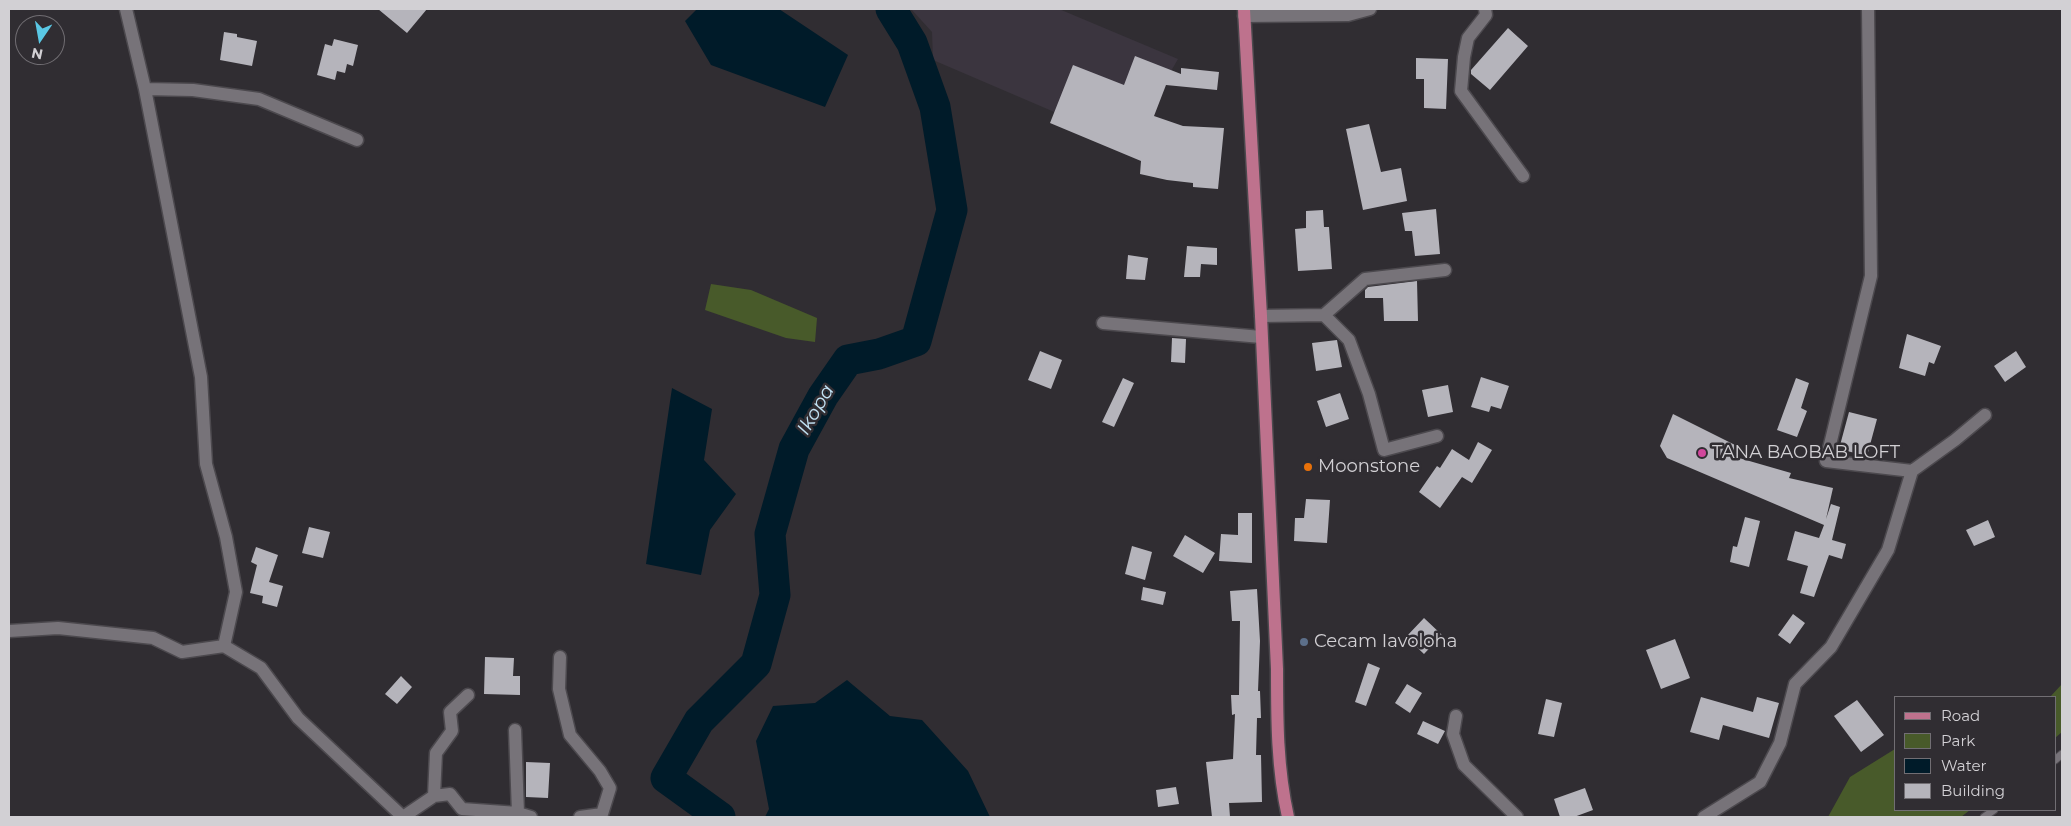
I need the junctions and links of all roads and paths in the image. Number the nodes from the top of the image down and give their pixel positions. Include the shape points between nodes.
1 (126, 9) edge
2 (1370, 9) edge
3 (1485, 9) edge
4 (1868, 9) edge
5 (1244, 13) edge
6 (145, 89) junction
7 (356, 140) dead end
8 (1523, 176) dead end
9 (1445, 270) dead end
10 (1324, 315) junction
11 (1261, 316) junction
12 (1103, 323) dead end
13 (1261, 337) junction
14 (1985, 415) dead end
15 (1437, 436) dead end
16 (1912, 471) junction
17 (9, 631) edge
18 (224, 646) junction
19 (560, 657) dead end
20 (468, 695) dead end
21 (1456, 716) dead end
22 (515, 730) dead end
23 (434, 796) junction
24 (518, 813) junction
25 (402, 817) edge
26 (531, 817) edge
27 (580, 817) edge
28 (1288, 817) edge
29 (1517, 817) edge
30 (1704, 817) edge

1 - 6 street
2 - 5 street via 1348,14
3 - 8 street via 1486,15 1468,38 1461,91
4 - 16 street via 1871,276 1826,461
5 - 11 main road
6 - 7 street via 193,90 259,99
6 - 18 street via 201,377 206,464 226,536 236,592
9 - 10 street via 1365,279
10 - 11 street
10 - 15 street via 1350,340 1384,450
11 - 13 main road
12 - 13 street
13 - 28 main road via 1277,726 1281,786
14 - 16 street
16 - 30 street via 1888,550 1831,647 1795,684 1780,743 1760,782
17 - 18 street via 58,628 153,638 182,652
18 - 25 street via 261,668 298,718
19 - 27 street via 559,689 570,735 610,788 602,814
20 - 23 street via 450,712 452,731 436,752
21 - 29 street via 1453,734 1464,766
22 - 24 street
23 - 24 street via 450,794 462,809
23 - 25 street
24 - 26 street

